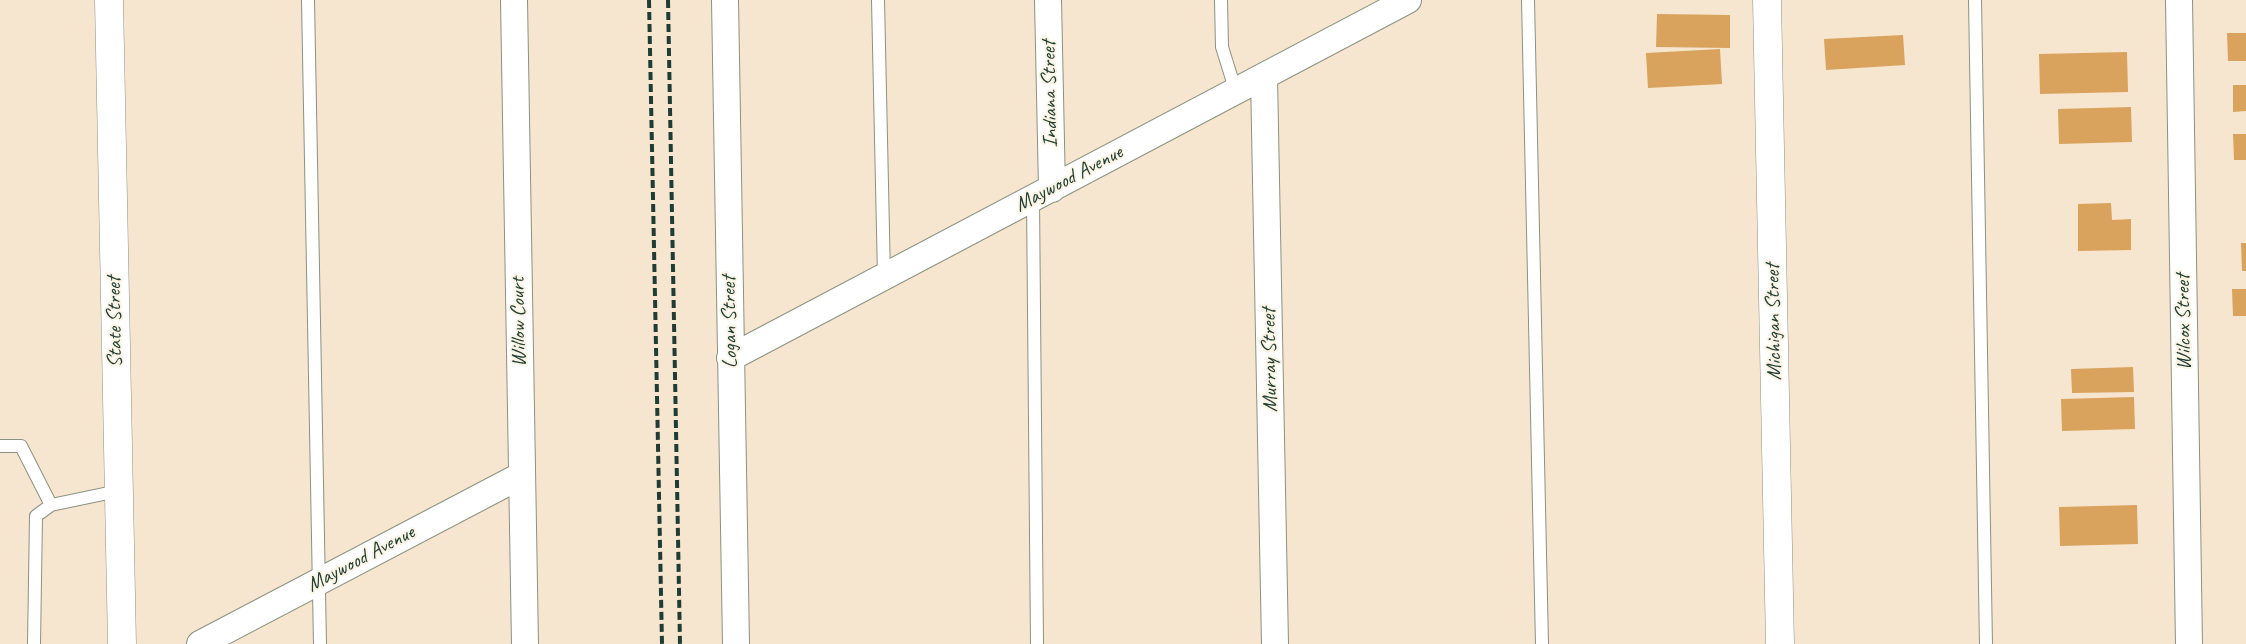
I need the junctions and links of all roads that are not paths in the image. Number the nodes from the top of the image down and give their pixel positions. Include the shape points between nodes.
1 (109, 0) edge
2 (308, 0) edge
3 (514, 0) edge
4 (725, 0) edge
5 (878, 0) edge
6 (1048, 0) edge
7 (1221, 0) edge
8 (1528, 0) edge
9 (1767, 0) edge
10 (1975, 0) edge
11 (2179, 0) edge
12 (1402, 2) edge
13 (1264, 77) junction
14 (1236, 92) junction
15 (1042, 193) junction
16 (884, 277) junction
17 (730, 358) junction
18 (0, 446) edge
19 (522, 475) junction
20 (118, 491) junction
21 (51, 505) junction
22 (318, 582) junction
23 (34, 644) edge
24 (122, 644) edge
25 (200, 644) edge
26 (320, 644) edge
27 (525, 644) edge
28 (736, 644) edge
29 (1037, 644) edge
30 (1275, 644) edge
31 (1542, 644) edge
32 (1780, 644) edge
33 (1986, 644) edge
34 (2189, 644) edge

1 - 20 street, State Street
2 - 22 lane
3 - 19 street, Willow Court
4 - 17 street, Logan Street
5 - 16 lane
6 - 15 street, Indiana Street
7 - 14 lane via 1222,47
8 - 31 lane
9 - 32 street, Michigan Street
10 - 33 lane
11 - 34 street, Wilcox Street
12 - 13 street, Maywood Avenue
13 - 14 street, Maywood Avenue
13 - 30 street, Murray Street
14 - 15 street, Maywood Avenue
15 - 16 street, Maywood Avenue
15 - 29 lane
16 - 17 street, Maywood Avenue
17 - 28 street, Logan Street
18 - 21 lane via 21,446
19 - 22 street, Maywood Avenue
19 - 27 street, Willow Court
20 - 21 lane
20 - 24 street, State Street
21 - 23 lane via 36,516
22 - 25 street, Maywood Avenue
22 - 26 lane

